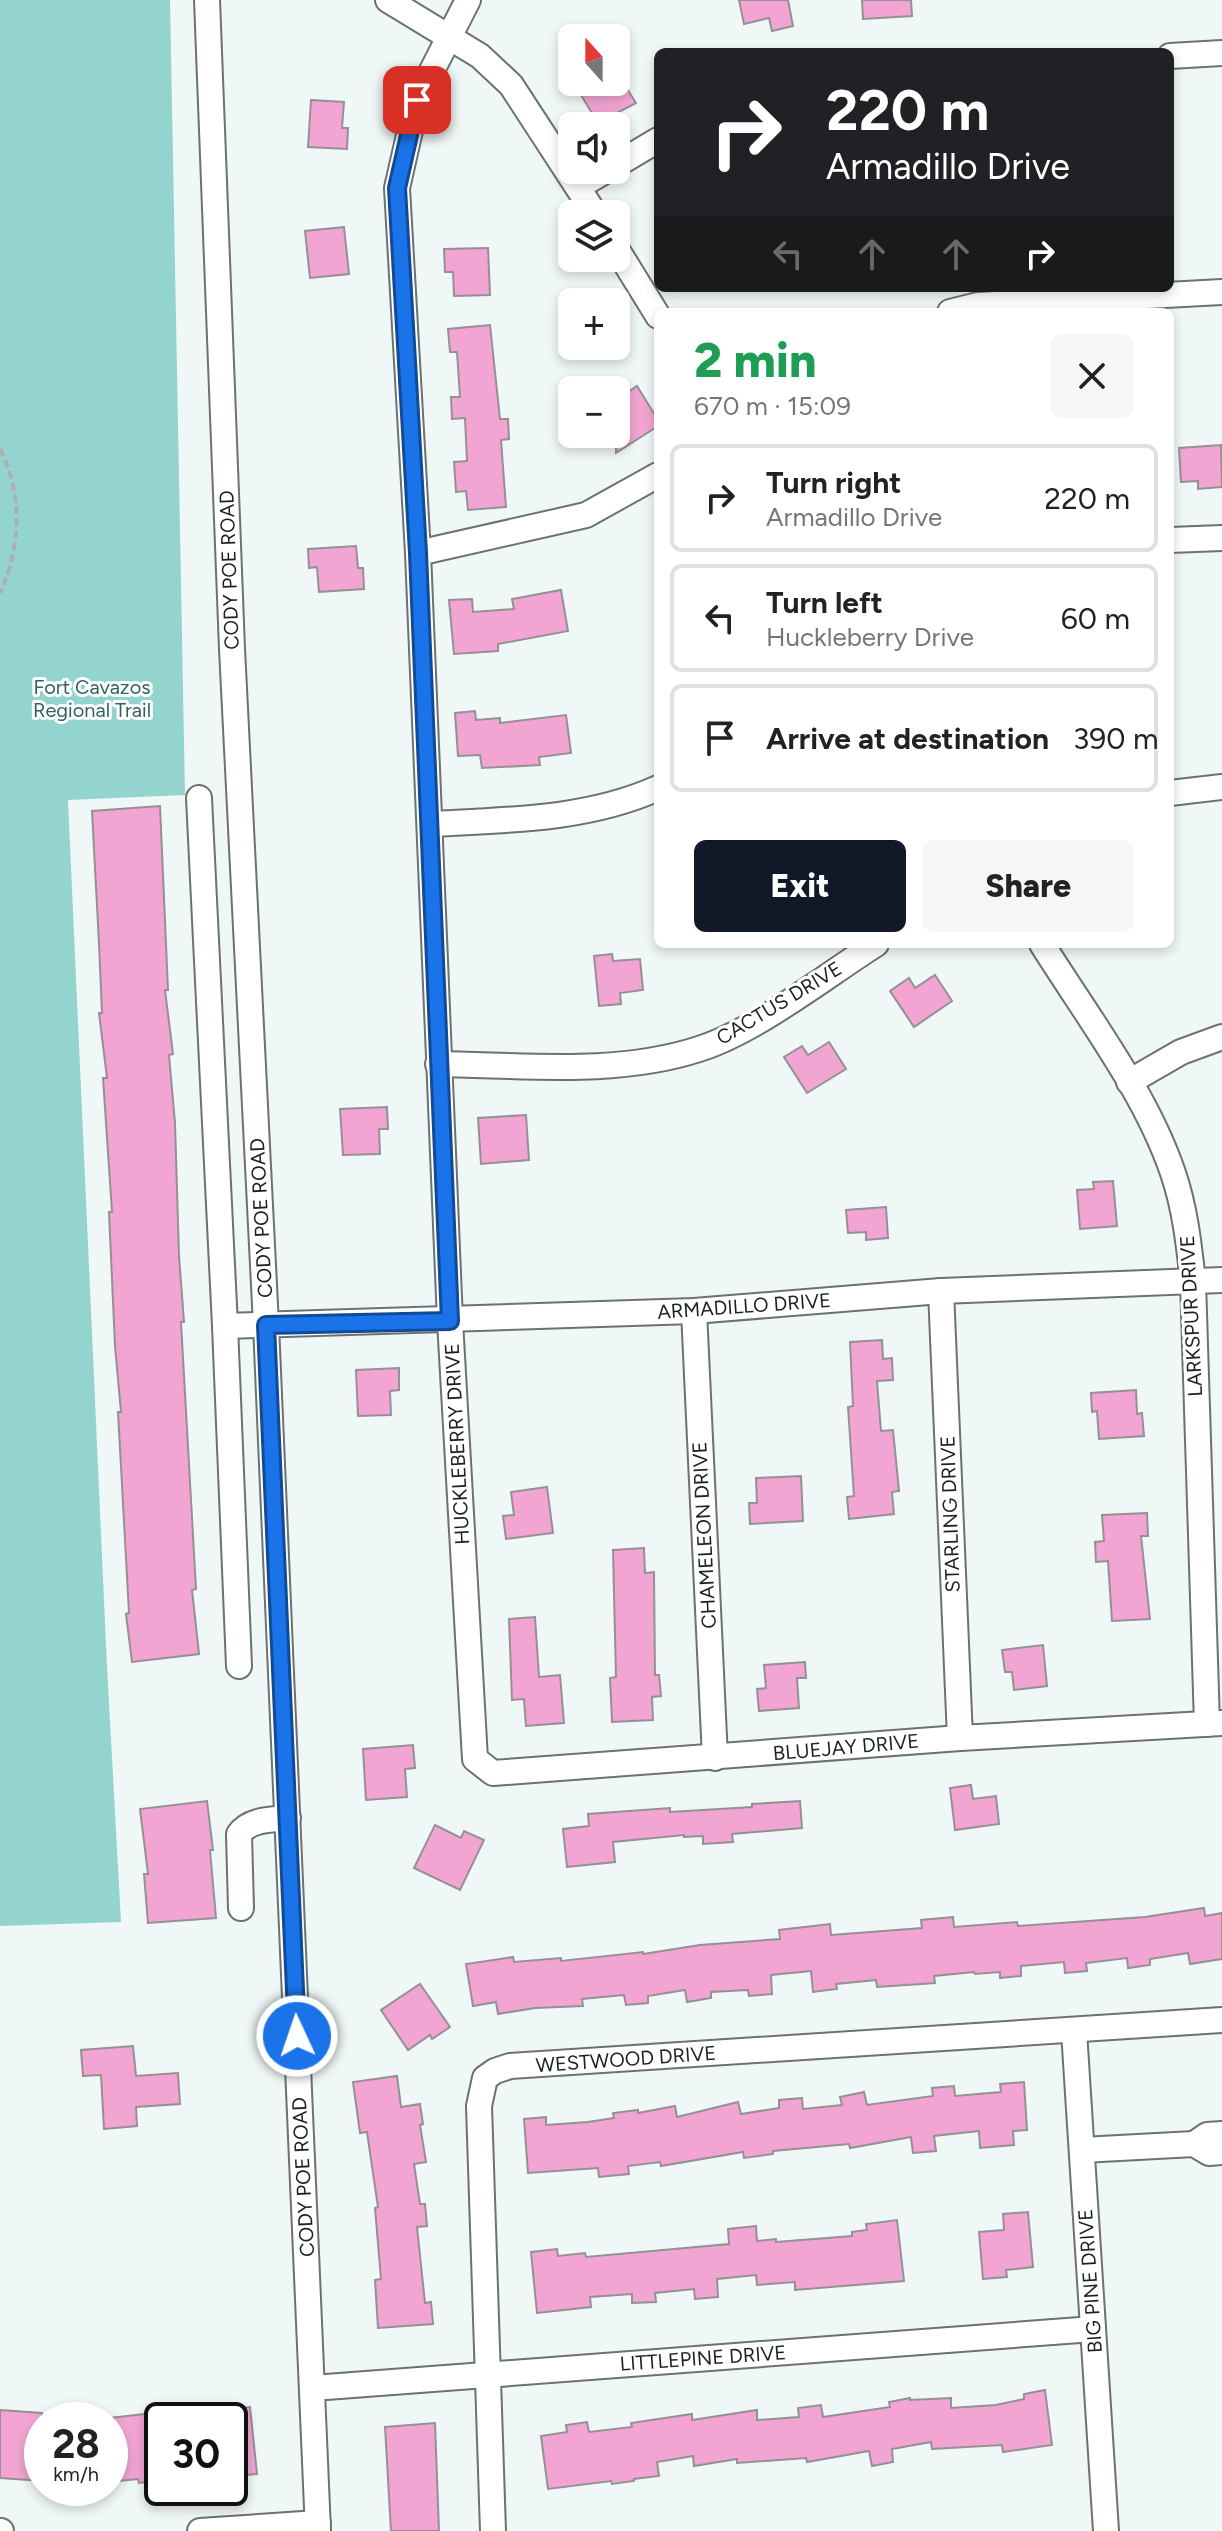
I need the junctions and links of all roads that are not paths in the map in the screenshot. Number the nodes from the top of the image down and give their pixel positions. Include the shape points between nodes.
1 (207, 0) edge
2 (388, 0) edge
3 (468, 0) edge
4 (450, 36) junction
5 (1222, 53) edge
6 (1174, 56) edge
7 (654, 142) edge
8 (630, 157) edge
9 (583, 184) edge
10 (578, 187) junction
11 (586, 200) edge
12 (630, 271) edge
13 (1222, 292) edge
14 (966, 308) edge
15 (654, 310) edge
16 (654, 477) edge
17 (1222, 538) edge
18 (1174, 540) edge
19 (418, 553) junction
20 (1222, 787) edge
21 (654, 790) edge
22 (1174, 793) edge
23 (199, 798) dead end
24 (430, 824) junction
25 (206, 942) junction
26 (247, 942) junction
27 (870, 948) edge
28 (1045, 948) edge
29 (1222, 1037) edge
30 (438, 1064) junction
31 (1129, 1082) junction
32 (1222, 1280) edge
33 (1193, 1282) junction
34 (941, 1291) junction
35 (694, 1311) junction
36 (450, 1321) junction
37 (266, 1325) junction
38 (225, 1326) junction
39 (278, 1587) junction
40 (236, 1588) junction
41 (239, 1666) dead end
42 (1214, 1724) edge
43 (960, 1738) junction
44 (715, 1758) junction
45 (475, 1759) joint
46 (288, 1818) junction
47 (241, 1908) dead end
48 (1222, 2020) edge
49 (1074, 2031) junction
50 (1222, 2134) edge
51 (1194, 2144) junction
52 (1082, 2150) junction
53 (1222, 2152) edge
54 (1093, 2329) junction
55 (487, 2374) junction
56 (313, 2388) junction
57 (318, 2527) edge
58 (200, 2531) edge
59 (493, 2531) edge
60 (1106, 2531) edge

1 - 26 street, CODY POE ROAD
2 - 4 street
3 - 4 street, HUCKLEBERRY DRIVE
4 - 10 street via 511,85
4 - 19 street, HUCKLEBERRY DRIVE via 417,100 397,188
5 - 6 street
7 - 8 street
9 - 10 street
10 - 11 street
12 - 15 street
13 - 14 street
16 - 19 street via 586,515
17 - 18 street
19 - 24 street, HUCKLEBERRY DRIVE
20 - 22 street
21 - 24 street via 581,811 523,820
23 - 25 street
24 - 30 street, HUCKLEBERRY DRIVE
25 - 26 street
25 - 38 street
26 - 37 street, CODY POE ROAD
27 - 30 street, CACTUS DRIVE via 748,1027 700,1049 609,1065
28 - 31 street, LARKSPUR DRIVE
29 - 31 street via 1181,1052
30 - 36 street, HUCKLEBERRY DRIVE
31 - 33 street, LARKSPUR DRIVE via 1174,1174
32 - 33 street, ARMADILLO DRIVE
33 - 34 street, ARMADILLO DRIVE
33 - 42 street, LARKSPUR DRIVE
34 - 35 street, ARMADILLO DRIVE
34 - 43 street, STARLING DRIVE
35 - 36 street, ARMADILLO DRIVE
35 - 44 street, CHAMELEON DRIVE
36 - 37 street, ARMADILLO DRIVE
36 - 45 street, HUCKLEBERRY DRIVE
37 - 38 street, ARMADILLO DRIVE
37 - 39 street, CODY POE ROAD
38 - 40 street
39 - 40 street
39 - 46 street, CODY POE ROAD
40 - 41 street
42 - 43 street, BLUEJAY DRIVE
43 - 44 street, BLUEJAY DRIVE
44 - 45 street, BLUEJAY DRIVE via 493,1773
46 - 47 street via 259,1821 239,1834
46 - 56 street, CODY POE ROAD
48 - 49 street, WESTWOOD DRIVE
49 - 52 street, BIG PINE DRIVE
49 - 55 street, WESTWOOD DRIVE via 495,2071 485,2078 479,2106
50 - 51 street via 1207,2135
51 - 52 street
51 - 53 street via 1209,2153
52 - 54 street, BIG PINE DRIVE
54 - 55 street, LITTLEPINE DRIVE
54 - 60 street, BIG PINE DRIVE
55 - 56 street, LITTLEPINE DRIVE
55 - 59 street, WESTWOOD DRIVE
56 - 57 street, CODY POE ROAD
57 - 58 street

